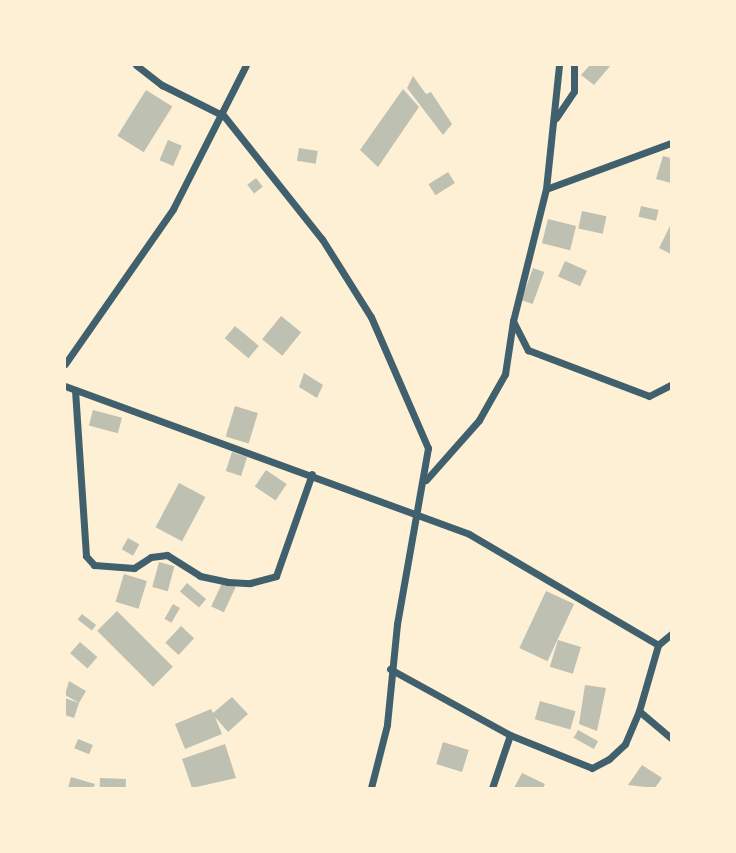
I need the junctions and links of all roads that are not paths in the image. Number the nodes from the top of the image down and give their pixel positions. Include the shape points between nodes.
1 (136, 65) edge
2 (246, 65) edge
3 (559, 65) edge
4 (574, 65) edge
5 (224, 116) junction
6 (553, 122) junction
7 (671, 144) edge
8 (546, 189) junction
9 (513, 321) junction
10 (65, 364) edge
11 (671, 385) edge
12 (65, 386) edge
13 (75, 390) junction
14 (312, 474) junction
15 (425, 481) junction
16 (419, 514) junction
17 (671, 634) edge
18 (658, 645) junction
19 (390, 669) junction
20 (639, 710) junction
21 (510, 735) junction
22 (671, 738) edge
23 (371, 788) edge
24 (492, 788) edge

1 - 5 street via 162,85
2 - 5 street
3 - 6 street
4 - 6 street via 574,91
5 - 10 street via 173,209
5 - 15 street via 322,239 371,317 381,348 419,420 428,448
6 - 8 street
7 - 8 street
8 - 9 street
9 - 11 street via 528,350 649,396
9 - 15 street via 505,374 479,420
12 - 13 street
13 - 14 street
13 - 14 street via 86,556 94,565 135,568 151,557 167,555 200,576 228,582 250,583 276,576
14 - 16 street
15 - 16 street
16 - 18 street via 469,534
16 - 19 street
17 - 18 street
18 - 20 street
19 - 21 street
19 - 23 street via 387,725
20 - 21 street via 625,744 592,768
20 - 22 street
21 - 24 street

